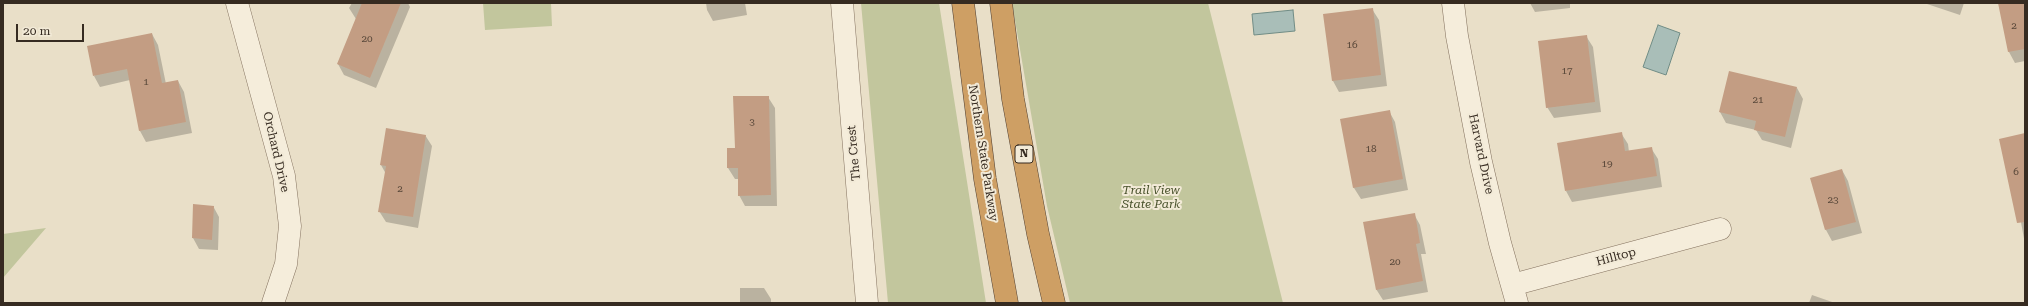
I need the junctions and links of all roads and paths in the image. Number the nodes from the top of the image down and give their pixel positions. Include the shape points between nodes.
1 (237, 3) edge
2 (842, 3) edge
3 (963, 3) edge
4 (1001, 3) edge
5 (1453, 3) edge
6 (1720, 229) dead end
7 (1514, 294) edge
8 (273, 303) edge
9 (867, 303) edge
10 (1007, 303) edge
11 (1054, 303) edge

1 - 8 street, Orchard Drive via 284,176 290,226 286,264
2 - 9 street, The Crest
3 - 10 highway, Northern State Parkway via 985,180
4 - 11 highway, N via 1013,99 1038,234
5 - 7 street, Harvard Drive via 1482,162
6 - 7 street, Hilltop

